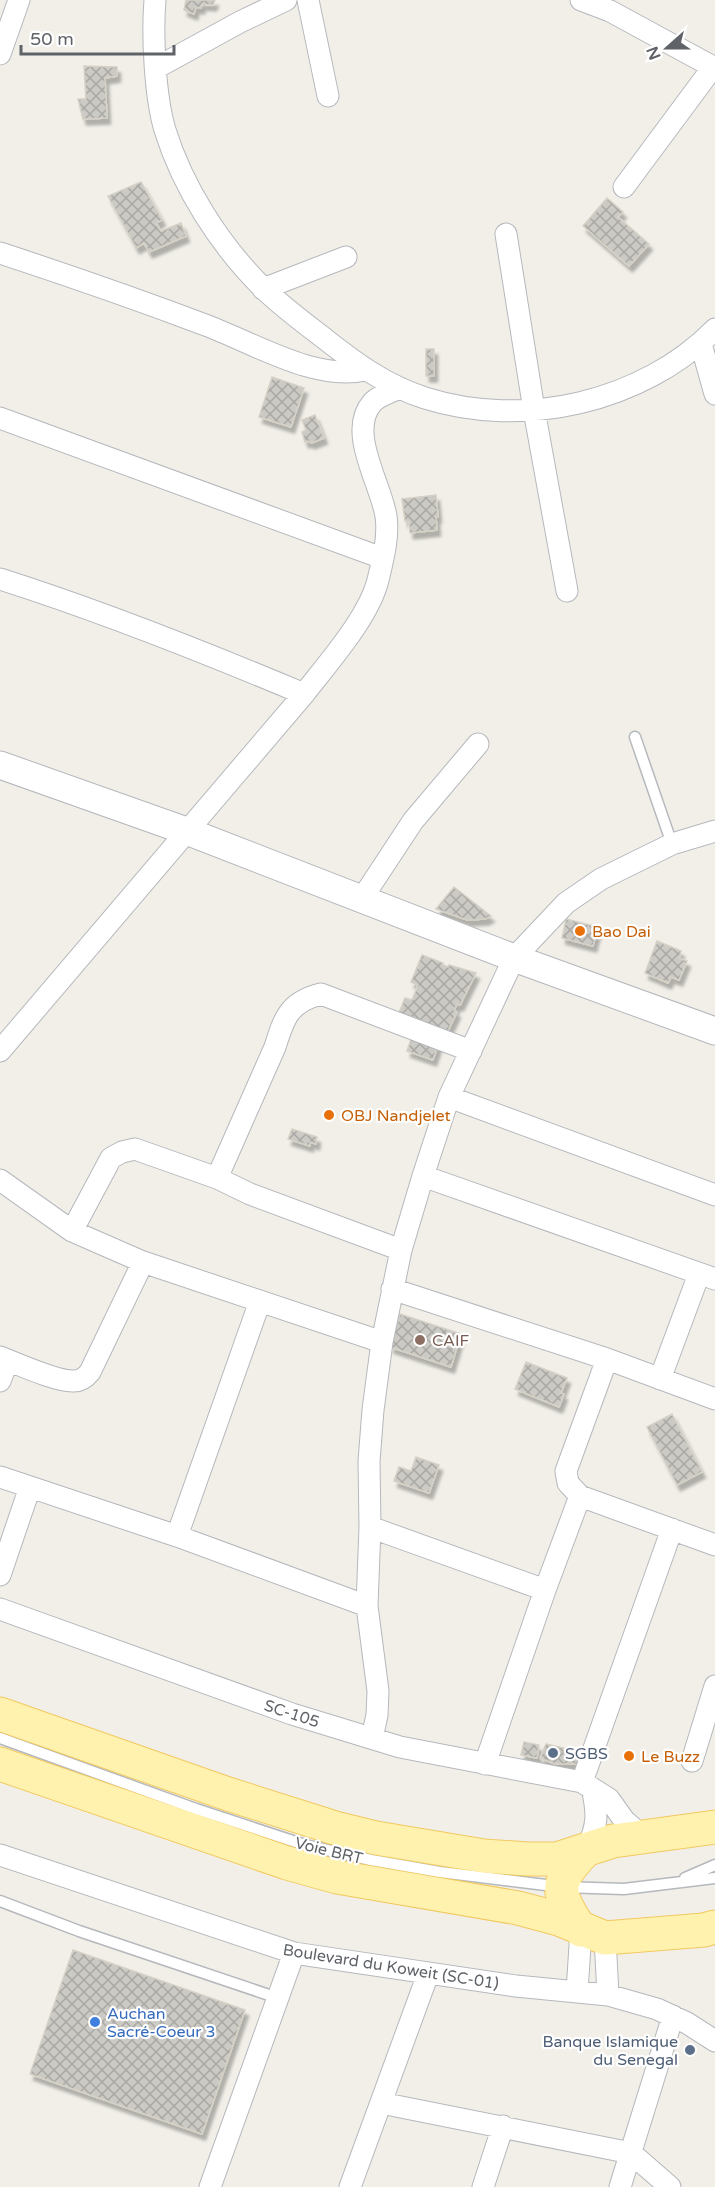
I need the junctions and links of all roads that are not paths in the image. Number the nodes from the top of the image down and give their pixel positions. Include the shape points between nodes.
1 (155, 0) edge
2 (286, 0) edge
3 (308, 0) edge
4 (581, 0) edge
5 (11, 6) edge
6 (0, 54) edge
7 (714, 67) edge
8 (156, 68) junction
9 (328, 96) dead end
10 (624, 188) dead end
11 (506, 234) dead end
12 (0, 253) edge
13 (346, 257) dead end
14 (263, 289) junction
15 (708, 337) edge
16 (365, 370) junction
17 (400, 388) junction
18 (715, 394) edge
19 (534, 410) junction
20 (0, 418) edge
21 (382, 558) junction
22 (0, 579) edge
23 (567, 591) dead end
24 (304, 694) junction
25 (634, 737) dead end
26 (478, 744) dead end
27 (0, 765) edge
28 (715, 831) edge
29 (189, 832) junction
30 (672, 844) junction
31 (363, 897) junction
32 (514, 958) junction
33 (715, 1031) edge
34 (4, 1039) edge
35 (471, 1051) junction
36 (449, 1097) junction
37 (423, 1176) junction
38 (217, 1178) junction
39 (0, 1180) edge
40 (715, 1195) edge
41 (72, 1231) junction
42 (401, 1250) junction
43 (143, 1262) junction
44 (707, 1276) edge
45 (392, 1289) junction
46 (260, 1300) junction
47 (382, 1342) junction
48 (4, 1359) edge
49 (607, 1359) junction
50 (660, 1379) junction
51 (0, 1381) edge
52 (715, 1400) edge
53 (0, 1477) edge
54 (30, 1487) junction
55 (580, 1496) junction
56 (370, 1527) junction
57 (672, 1529) junction
58 (177, 1536) junction
59 (715, 1545) edge
60 (0, 1575) edge
61 (545, 1590) junction
62 (367, 1606) junction
63 (0, 1609) edge
64 (715, 1686) edge
65 (0, 1714) edge
66 (0, 1738) edge
67 (372, 1738) junction
68 (692, 1761) dead end
69 (0, 1764) edge
70 (485, 1764) junction
71 (587, 1785) junction
72 (715, 1827) edge
73 (642, 1836) junction
74 (586, 1850) junction
75 (0, 1855) edge
76 (715, 1865) edge
77 (715, 1878) edge
78 (674, 1883) junction
79 (562, 1887) junction
80 (0, 1901) edge
81 (711, 1933) edge
82 (593, 1934) junction
83 (294, 1953) junction
84 (428, 1974) junction
85 (577, 1992) junction
86 (608, 1995) junction
87 (278, 1998) junction
88 (673, 2016) junction
89 (715, 2041) edge
90 (381, 2103) junction
91 (503, 2126) junction
92 (631, 2153) junction
93 (210, 2187) edge
94 (350, 2187) edge
95 (483, 2187) edge
96 (620, 2187) edge
97 (670, 2187) edge

1 - 8 street
2 - 8 street
3 - 9 street
4 - 7 street via 610,11
5 - 6 street
7 - 10 street
8 - 14 street via 165,129 179,166 207,217 241,266
11 - 19 street
12 - 16 street via 209,326 292,360 331,372 350,374
13 - 14 street
14 - 16 street
15 - 18 street
15 - 19 street via 664,369 610,395
16 - 17 street
17 - 19 street via 458,406
17 - 21 street via 374,401 362,425 385,515 387,534
19 - 23 street
20 - 21 street
21 - 24 street via 375,592 367,607
22 - 24 street via 189,645
24 - 29 street
25 - 30 lane
26 - 31 street via 413,821
27 - 29 street
28 - 30 street
29 - 31 street
29 - 34 street
30 - 32 street via 601,879 566,903
31 - 32 street
32 - 33 street
32 - 35 street
35 - 36 street
35 - 38 street via 321,994 299,1002 282,1026
36 - 37 street
36 - 40 street
37 - 42 street
37 - 44 street
38 - 41 street via 147,1152 122,1152 111,1158
38 - 42 street
39 - 41 street
41 - 43 street
42 - 45 street
43 - 46 street
43 - 48 street via 85,1378 76,1382 64,1380
44 - 50 street
45 - 47 street
45 - 49 street
46 - 47 street
46 - 58 street
47 - 56 street via 369,1461
48 - 51 street
49 - 50 street
49 - 55 street via 566,1471 568,1483
50 - 52 street
53 - 54 street
54 - 58 street
54 - 60 street
55 - 57 street
55 - 61 street
56 - 61 street
56 - 62 street
57 - 59 street
57 - 71 street
58 - 62 street
61 - 70 street
62 - 67 street via 378,1691
63 - 67 street, SC-105 via 292,1714
64 - 68 street
65 - 74 main road via 228,1794 376,1838 484,1856 528,1859 557,1859
66 - 79 lane, Voie BRT via 305,1845 440,1872
67 - 70 street, SC-105
69 - 82 main road via 286,1863 337,1877 518,1908 559,1919
70 - 71 street, SC-105
71 - 73 street, SC-105 via 609,1799
71 - 74 street via 597,1810 595,1833
72 - 73 main road
73 - 74 main road
74 - 79 main road via 570,1866
75 - 83 street, Boulevard du Koweit (SC-01)
76 - 78 lane, Voie BRT
77 - 78 lane, Voie BRT
78 - 79 lane, Voie BRT via 624,1890
79 - 82 main road via 567,1909
80 - 87 lane
81 - 82 main road
82 - 85 street
82 - 86 street
83 - 84 street, Boulevard du Koweit (SC-01)
83 - 87 street
84 - 85 street, Boulevard du Koweit (SC-01)
84 - 90 street
85 - 86 street, Boulevard du Koweit (SC-01)
86 - 88 street, Boulevard du Koweit (SC-01)
87 - 93 street
88 - 89 street, Boulevard du Koweit (SC-01)
88 - 92 street
90 - 91 street
90 - 94 street
91 - 92 street
91 - 95 street
92 - 96 street
92 - 97 street

